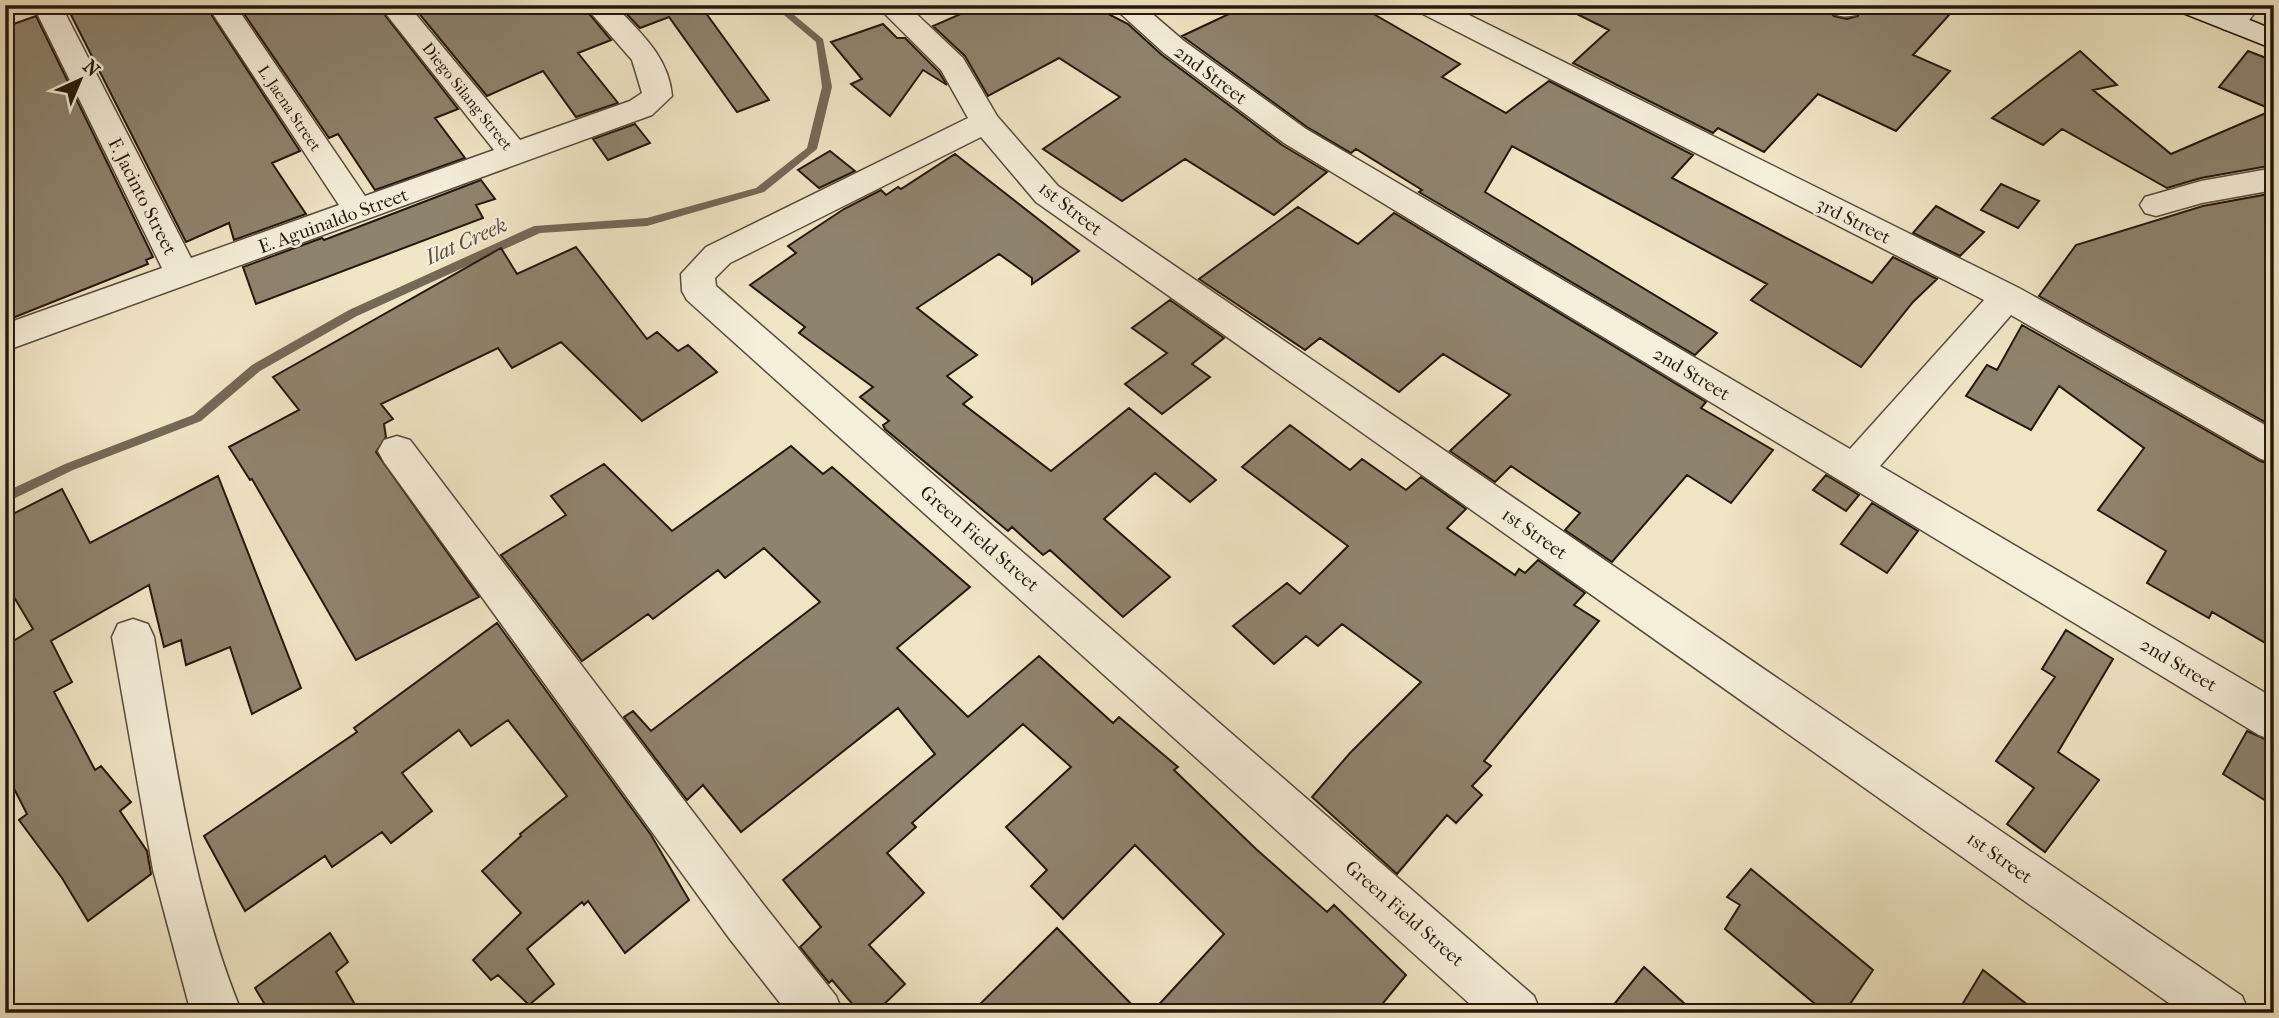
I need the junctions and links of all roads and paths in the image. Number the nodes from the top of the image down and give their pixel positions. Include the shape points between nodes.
1 (47, 5) edge
2 (221, 5) edge
3 (393, 5) edge
4 (598, 5) edge
5 (890, 5) edge
6 (1125, 5) edge
7 (1427, 5) edge
8 (2188, 5) edge
9 (2240, 14) edge
10 (2274, 40) edge
11 (985, 122) junction
12 (515, 155) junction
13 (2274, 179) edge
14 (2156, 205) dead end
15 (359, 211) junction
16 (182, 274) junction
17 (2007, 297) junction
18 (5, 338) edge
19 (2274, 448) edge
20 (397, 451) dead end
21 (1854, 470) junction
22 (133, 637) dead end
23 (2274, 721) edge
24 (218, 1013) edge
25 (820, 1013) edge
26 (1517, 1013) edge
27 (2225, 1013) edge

1 - 16 street, F. Jacinto Street
2 - 15 street, L. Jaena Street
3 - 12 street, Diego Silang Street
4 - 12 street, E. Aguinaldo Street via 653,68 657,96 629,113
5 - 11 street, 1st Street via 953,65
6 - 21 street, 2nd Street via 1295,136
7 - 17 street, 3rd Street
8 - 9 street
9 - 10 street
11 - 26 street, Green Field Street via 718,256 698,274 699,291
11 - 27 street, 1st Street via 1047,194
12 - 15 street, E. Aguinaldo Street
13 - 14 street
15 - 16 street, E. Aguinaldo Street
16 - 18 street, E. Aguinaldo Street
17 - 19 street, 3rd Street
17 - 21 street
20 - 25 street via 746,921
21 - 23 street, 2nd Street
22 - 24 street via 172,864 197,959

